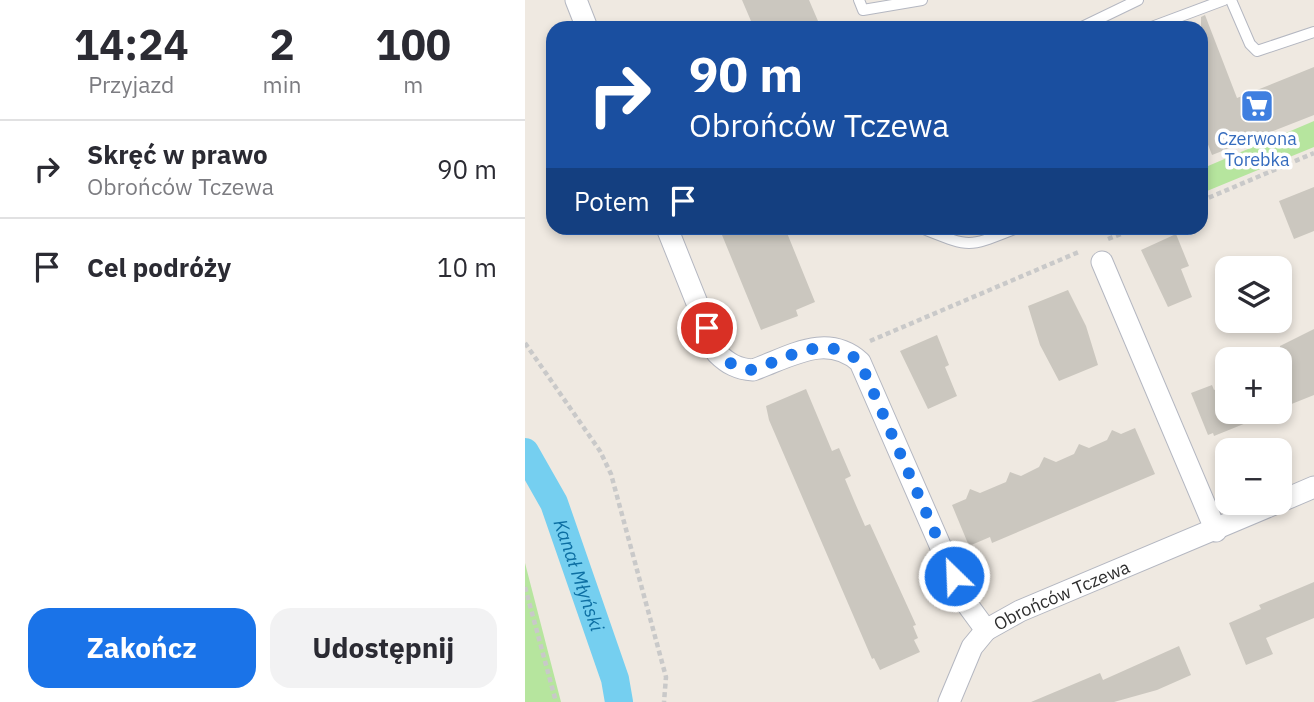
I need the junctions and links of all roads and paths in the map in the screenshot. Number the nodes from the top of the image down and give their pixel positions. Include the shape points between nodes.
1 (576, 0) edge
2 (859, 0) edge
3 (922, 0) edge
4 (1138, 0) edge
5 (1224, 0) edge
6 (1231, 0) edge
7 (584, 21) edge
8 (1094, 21) edge
9 (1168, 21) edge
10 (1314, 32) edge
11 (1314, 153) edge
12 (1208, 198) edge
13 (670, 235) edge
14 (939, 235) edge
15 (999, 235) edge
16 (1124, 235) edge
17 (1097, 251) junction
18 (525, 343) edge
19 (847, 351) junction
20 (1314, 487) edge
21 (1292, 496) edge
22 (1250, 515) edge
23 (1216, 530) junction
24 (525, 587) edge
25 (986, 630) junction
26 (556, 702) edge
27 (664, 702) edge
28 (950, 702) edge

1 - 7 street
2 - 3 lane via 863,10
4 - 8 lane
5 - 9 lane
6 - 10 lane via 1257,51
11 - 12 path
13 - 19 street via 717,353 725,360 753,370 822,345
14 - 15 lane via 964,245
16 - 17 path
17 - 19 path
17 - 23 street
18 - 27 path via 611,474 666,677
19 - 25 street, Obrońców Tczewa via 860,362 964,600
20 - 21 street, Obrońców Tczewa
22 - 23 street, Obrońców Tczewa
23 - 25 street, Obrońców Tczewa via 1020,611
24 - 26 path
25 - 28 street via 972,647

